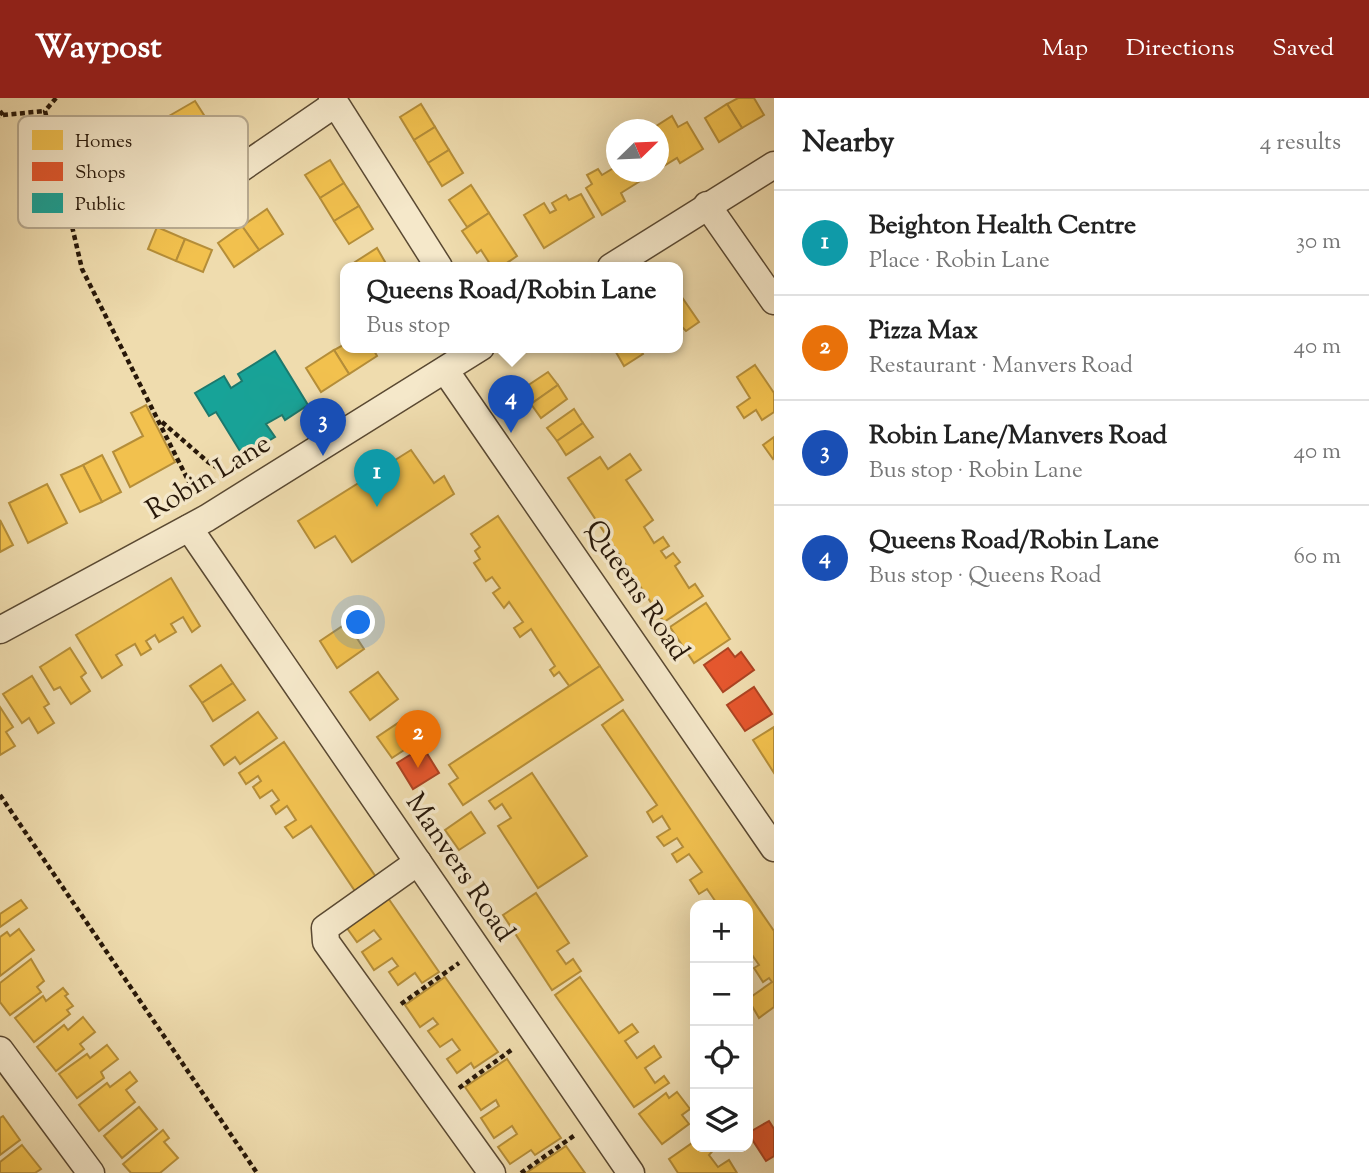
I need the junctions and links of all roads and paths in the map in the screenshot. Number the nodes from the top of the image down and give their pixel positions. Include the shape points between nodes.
1 (56, 98) edge
2 (334, 101) edge
3 (45, 111) junction
4 (1, 115) edge
5 (46, 116) edge
6 (248, 163) edge
7 (774, 165) edge
8 (707, 205) junction
9 (73, 228) edge
10 (436, 262) edge
11 (619, 262) edge
12 (774, 301) edge
13 (472, 353) edge
14 (445, 370) junction
15 (158, 419) junction
16 (253, 489) junction
17 (198, 523) junction
18 (0, 630) edge
19 (0, 795) edge
20 (774, 848) edge
21 (418, 862) junction
22 (477, 951) junction
23 (381, 1019) junction
24 (535, 1033) junction
25 (0, 1050) edge
26 (441, 1100) junction
27 (596, 1120) junction
28 (91, 1173) edge
29 (257, 1173) edge
30 (492, 1173) edge
31 (521, 1173) edge
32 (631, 1173) edge

1 - 3 path
2 - 6 street
2 - 10 street
3 - 4 path
3 - 5 path
7 - 8 street
8 - 11 street
8 - 12 street
9 - 15 path via 82,268
13 - 14 street, Robin Lane
14 - 16 street, Robin Lane
14 - 20 street, Queens Road
15 - 16 path via 208,462
15 - 17 path
16 - 17 street, Robin Lane
17 - 18 street, Robin Lane
17 - 21 street, Manvers Road
19 - 29 path
21 - 22 street, Manvers Road
21 - 23 street via 326,928 326,942
22 - 23 path
22 - 24 street, Manvers Road
23 - 26 street
24 - 26 path
24 - 27 street, Manvers Road
25 - 28 street
26 - 30 street
27 - 31 path
27 - 32 street, Manvers Road

